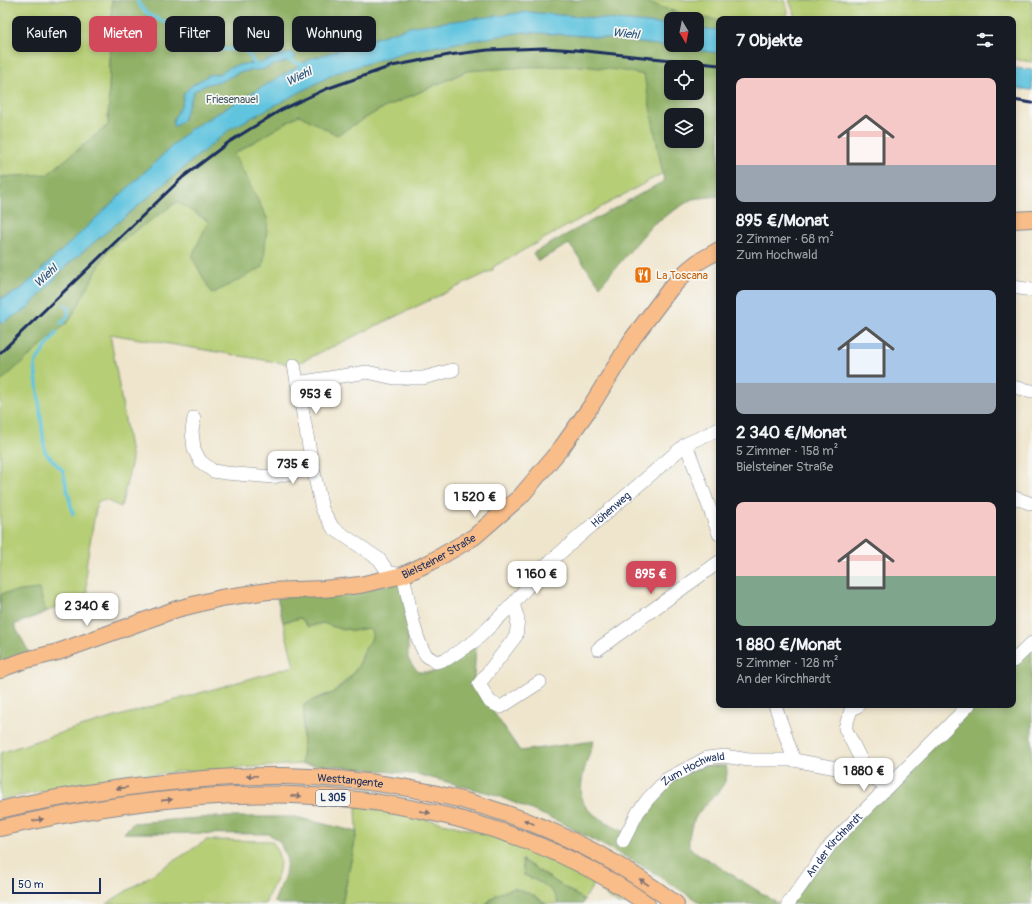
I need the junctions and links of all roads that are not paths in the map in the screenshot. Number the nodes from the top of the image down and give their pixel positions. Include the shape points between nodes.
1 (1032, 219) edge
2 (1016, 220) edge
3 (716, 252) edge
4 (1016, 287) edge
5 (1032, 290) edge
6 (294, 365) dead end
7 (453, 370) dead end
8 (297, 383) junction
9 (1016, 388) edge
10 (1032, 391) edge
11 (194, 418) dead end
12 (716, 430) edge
13 (686, 444) junction
14 (313, 468) junction
15 (1016, 498) edge
16 (1032, 504) edge
17 (716, 519) edge
18 (716, 564) edge
19 (403, 575) junction
20 (513, 604) junction
21 (1032, 643) edge
22 (598, 649) dead end
23 (58, 652) junction
24 (1016, 657) edge
25 (0, 670) edge
26 (0, 678) edge
27 (540, 682) dead end
28 (776, 708) edge
29 (854, 708) edge
30 (966, 708) edge
31 (794, 760) junction
32 (868, 774) junction
33 (887, 787) junction
34 (0, 810) edge
35 (0, 828) edge
36 (623, 841) dead end
37 (647, 904) edge
38 (676, 904) edge
39 (788, 904) edge

1 - 2 main road
3 - 19 main road, Bielsteiner Straße via 688,270 670,289 633,338 562,447 521,496 474,537
4 - 5 street
6 - 8 street
7 - 8 street via 423,378 394,378 367,372
8 - 14 street
9 - 10 street
11 - 14 street via 194,449 200,461 213,470 273,477
12 - 13 street, Höhenweg
13 - 17 street
13 - 20 street, Höhenweg via 545,566
14 - 19 street via 322,509 333,528 379,559 388,572
15 - 16 street
18 - 22 street
19 - 20 street, Höhenweg via 422,649 436,662 447,659 476,640
19 - 23 main road, Bielsteiner Straße via 360,585 268,591 221,598 177,609
20 - 27 street via 518,619 516,636 479,684 490,702 501,707
21 - 24 street
23 - 25 main road, Bielsteiner Straße via 6,666
23 - 26 main road, Bielsteiner Straße via 28,668
28 - 31 street
29 - 32 street via 851,710 845,728
30 - 33 street, An der Kirchhardt
31 - 32 street, Zum Hochwald
31 - 36 street, Zum Hochwald via 748,760 724,756 707,758 667,779 638,812
32 - 33 street, Zum Hochwald
33 - 39 street, An der Kirchhardt via 831,844
38 -> 34 main road, Westtangente / L 305 via 611,861 533,824 457,798 384,784 310,777 230,777 112,789
35 -> 37 main road, Westtangente / L 305 via 33,820 201,796 269,795 355,800 432,813 496,829 583,866

